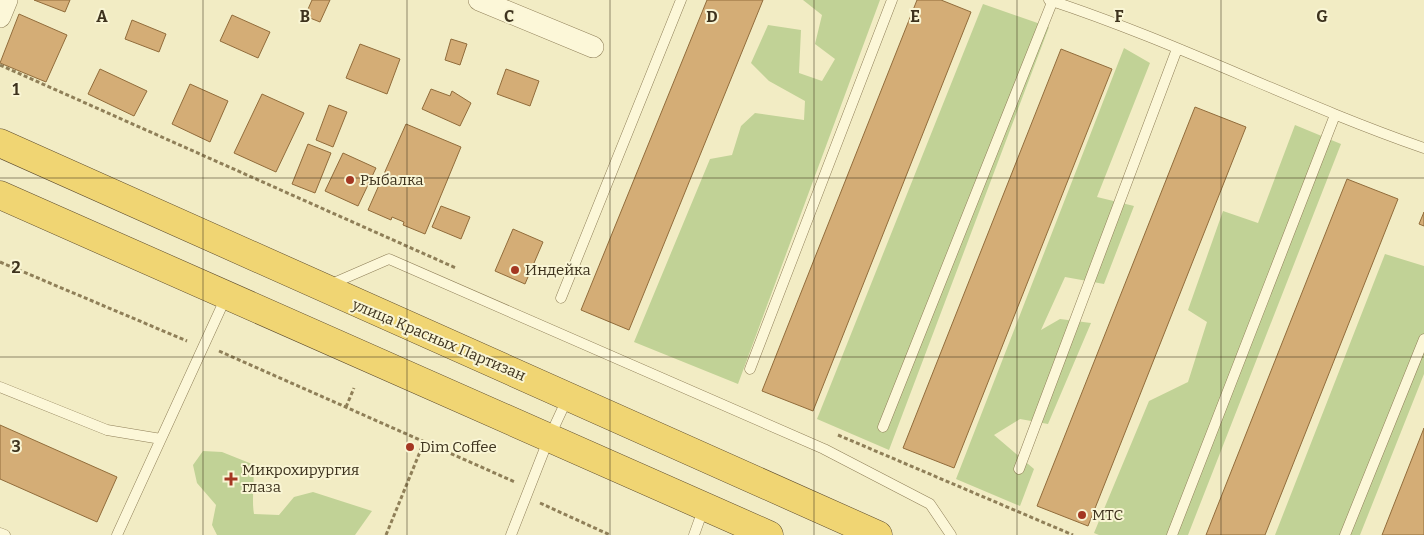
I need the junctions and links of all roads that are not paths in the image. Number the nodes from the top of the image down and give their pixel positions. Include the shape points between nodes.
1 (7, 0) edge
2 (479, 0) edge
3 (682, 0) edge
4 (892, 0) edge
5 (1052, 0) edge
6 (0, 17) edge
7 (593, 47) dead end
8 (1177, 49) junction
9 (1335, 115) junction
10 (0, 144) edge
11 (1424, 148) edge
12 (0, 195) edge
13 (321, 288) junction
14 (228, 294) junction
15 (561, 298) dead end
16 (1424, 339) edge
17 (750, 369) dead end
18 (0, 387) edge
19 (569, 396) junction
20 (884, 427) dead end
21 (549, 438) junction
22 (161, 439) junction
23 (1019, 469) dead end
24 (704, 506) junction
25 (0, 533) edge
26 (5, 535) edge
27 (117, 535) edge
28 (511, 535) edge
29 (694, 535) edge
30 (769, 535) edge
31 (878, 535) edge
32 (951, 535) edge
33 (1172, 535) edge
34 (1346, 535) edge

1 - 6 street
2 - 7 street
3 - 15 lane
4 - 17 lane
5 - 8 lane
5 - 20 lane
8 - 9 lane
8 - 23 lane
9 - 11 lane
9 - 33 lane
10 - 13 highway, улица Красных Партизан
12 - 14 highway
13 - 19 highway, улица Красных Партизан
13 - 32 lane via 389,259 824,449 930,504
14 - 21 highway
14 - 22 lane
16 - 34 lane
18 - 22 lane via 107,430
19 - 21 lane
19 - 31 highway, улица Красных Партизан
21 - 24 highway
21 - 28 lane
22 - 27 lane
24 - 29 lane
24 - 30 highway
25 - 26 lane

